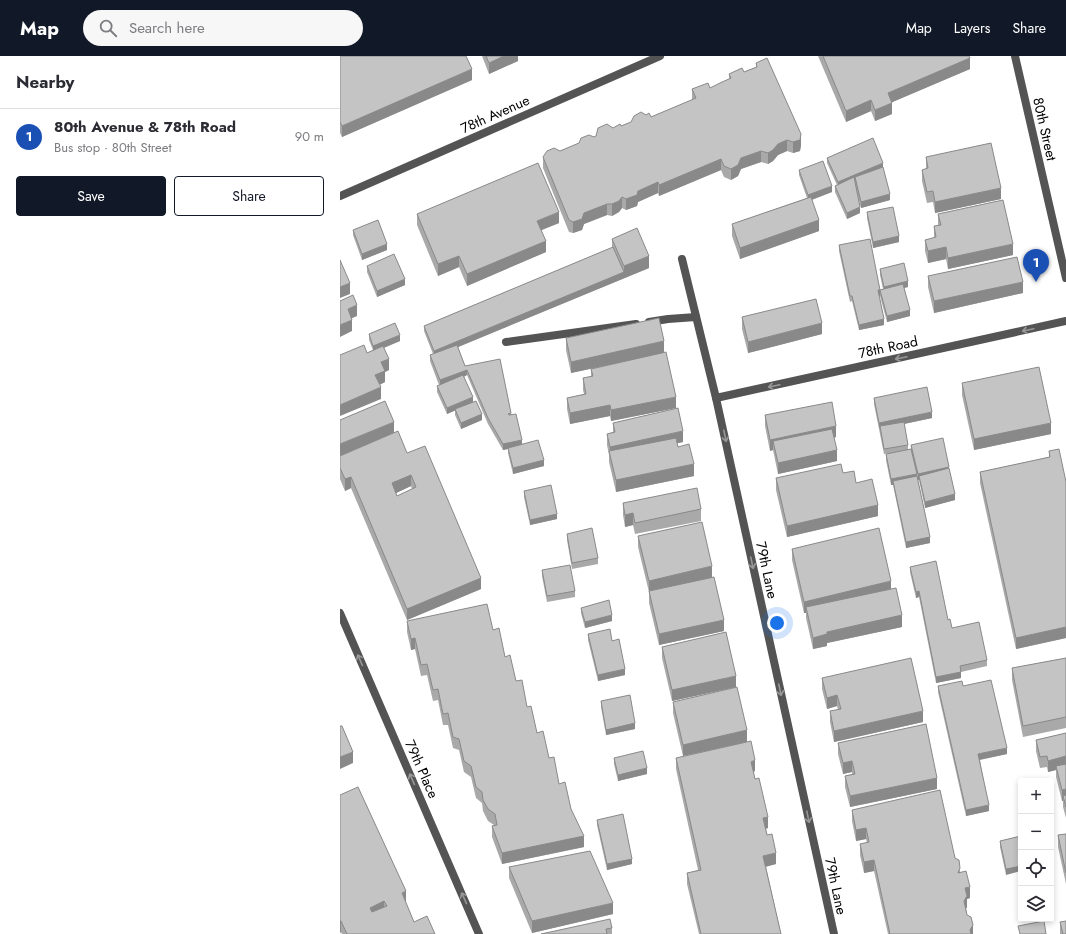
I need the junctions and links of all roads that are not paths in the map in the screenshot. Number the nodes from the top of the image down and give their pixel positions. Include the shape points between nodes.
1 (660, 56) edge
2 (1015, 56) edge
3 (340, 196) edge
4 (682, 259) dead end
5 (1066, 278) edge
6 (696, 318) junction
7 (1066, 321) edge
8 (506, 342) dead end
9 (716, 398) junction
10 (340, 613) edge
11 (480, 934) edge
12 (834, 934) edge

1 - 3 street, 78th Avenue
2 - 5 street, 80th Street
4 - 6 street, 79th Lane
6 - 8 street via 668,319
6 - 9 street, 79th Lane
7 -> 9 street, 78th Road
9 -> 12 street, 79th Lane
11 -> 10 street, 79th Place

